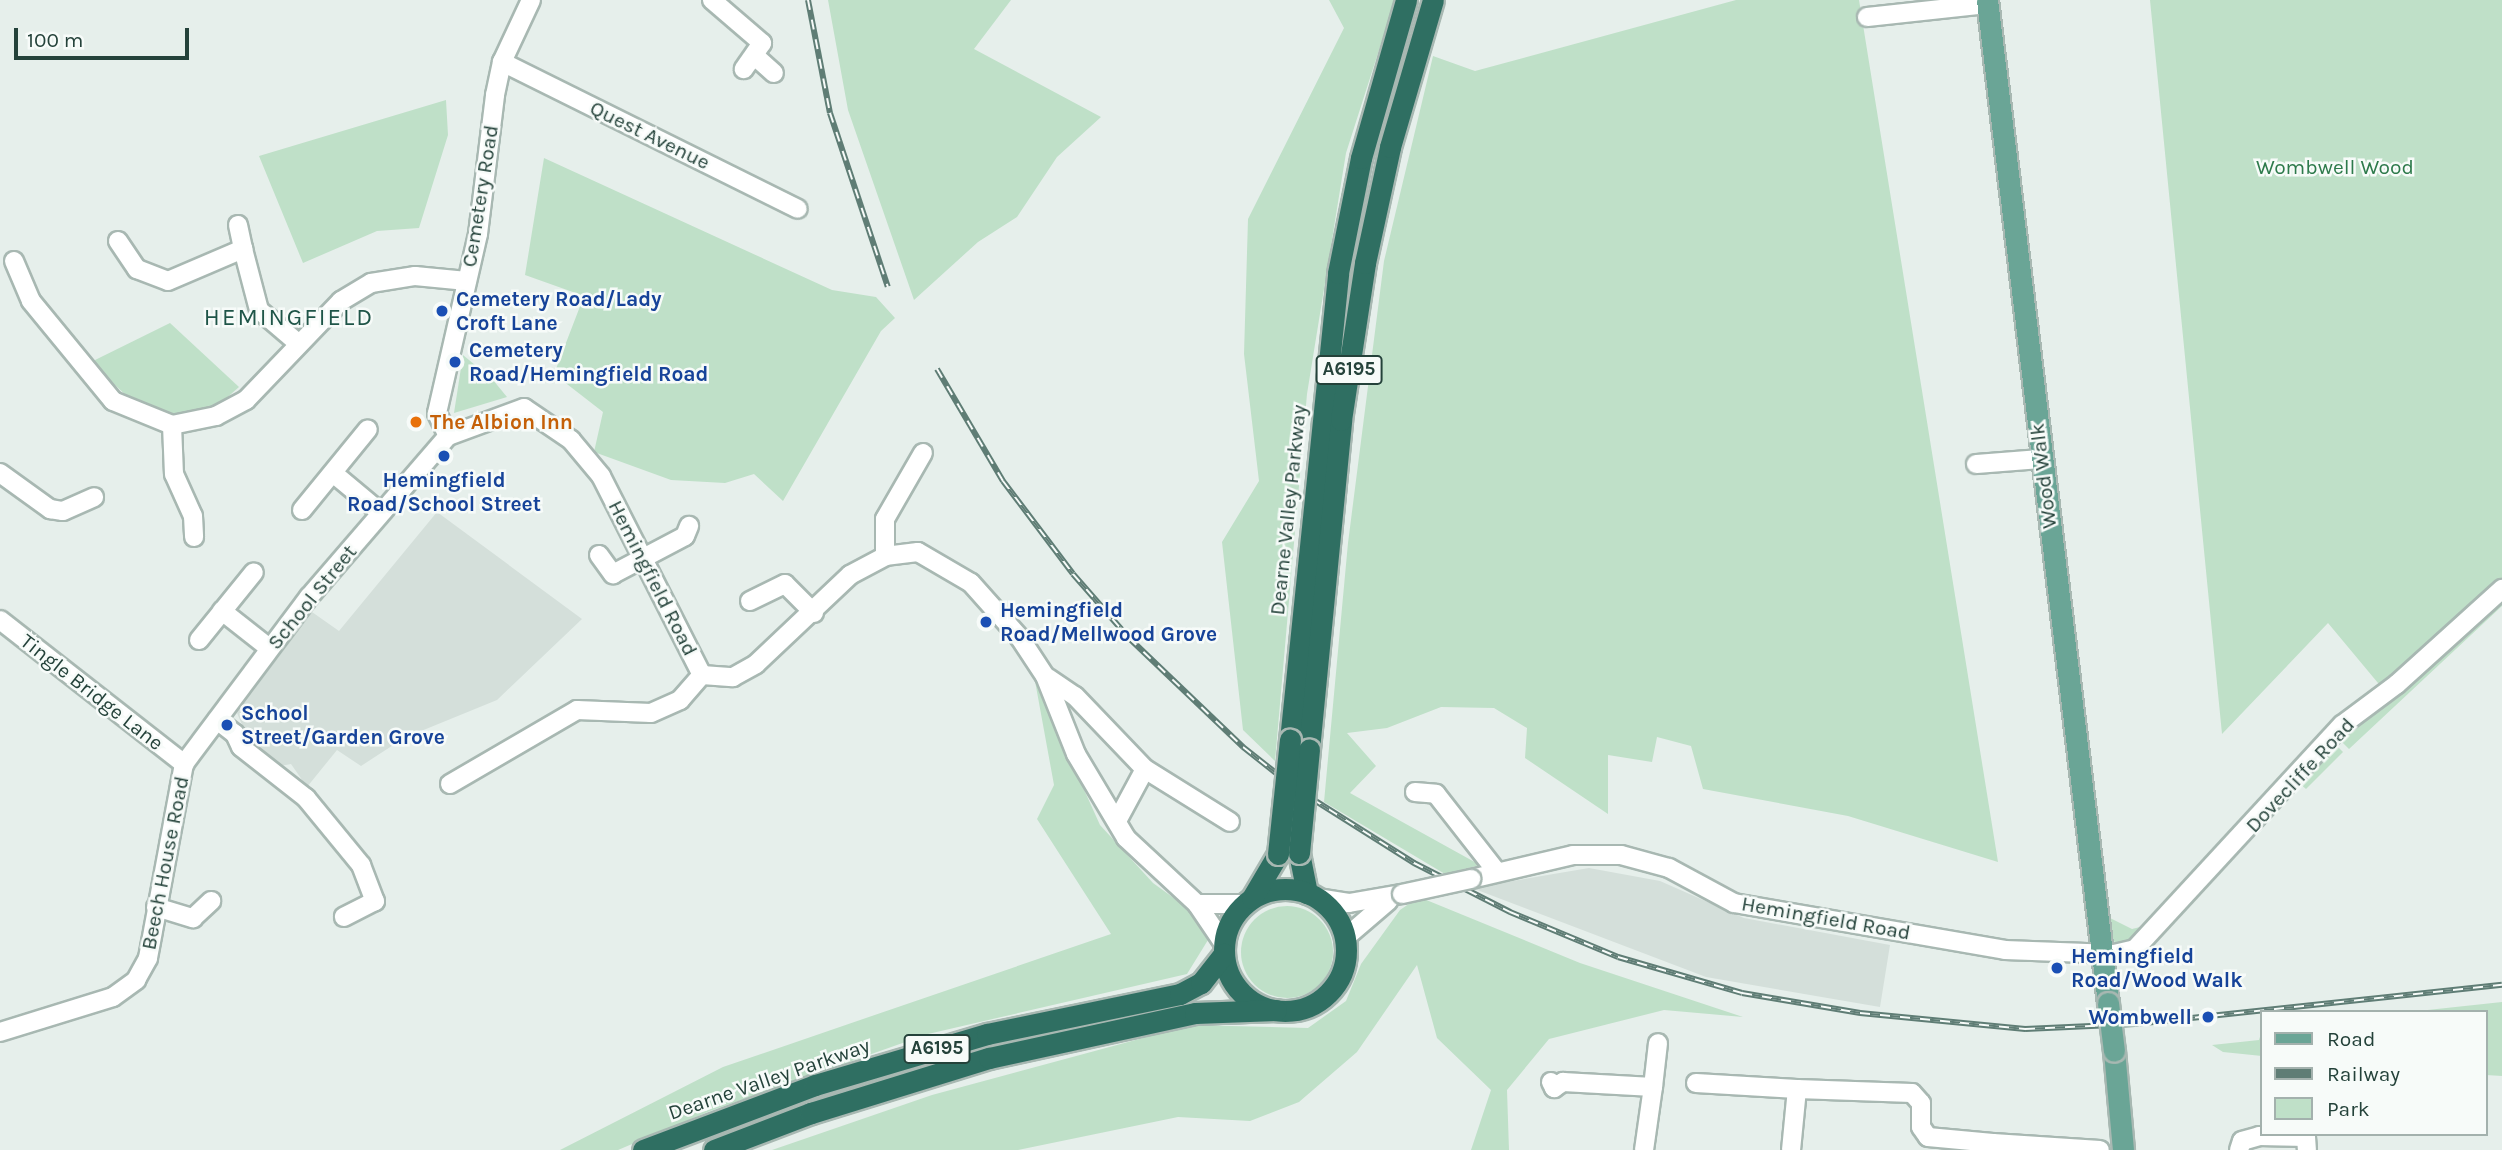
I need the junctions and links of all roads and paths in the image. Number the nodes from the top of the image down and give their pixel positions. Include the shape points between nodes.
1 (531, 0) edge
2 (712, 0) edge
3 (1406, 0) edge
4 (1433, 0) edge
5 (1987, 2) edge
6 (1867, 17) dead end
7 (502, 62) junction
8 (774, 74) dead end
9 (798, 209) dead end
10 (238, 225) dead end
11 (118, 241) dead end
12 (243, 249) junction
13 (14, 261) dead end
14 (168, 281) junction
15 (467, 281) junction
16 (169, 300) dead end
17 (299, 344) junction
18 (172, 425) junction
19 (368, 429) dead end
20 (448, 436) junction
21 (923, 453) dead end
22 (2041, 459) junction
23 (1976, 464) dead end
24 (0, 473) edge
25 (333, 473) junction
26 (94, 497) dead end
27 (302, 510) dead end
28 (381, 513) junction
29 (689, 526) dead end
30 (194, 537) dead end
31 (599, 555) dead end
32 (885, 556) junction
33 (641, 558) junction
34 (254, 572) dead end
35 (2502, 589) edge
36 (750, 601) dead end
37 (222, 611) junction
38 (814, 613) junction
39 (0, 620) edge
40 (199, 640) dead end
41 (269, 648) junction
42 (702, 676) junction
43 (1045, 676) junction
44 (217, 720) junction
45 (184, 764) junction
46 (1145, 769) junction
47 (450, 784) dead end
48 (1415, 792) dead end
49 (1116, 821) junction
50 (1230, 822) dead end
51 (1289, 853) junction
52 (1497, 872) junction
53 (1399, 895) junction
54 (1312, 896) junction
55 (211, 901) dead end
56 (1248, 902) junction
57 (1197, 904) junction
58 (156, 907) junction
59 (344, 917) dead end
60 (1345, 938) junction
61 (1224, 949) junction
62 (2101, 951) junction
63 (1276, 1010) junction
64 (0, 1032) edge
65 (1658, 1043) dead end
66 (1551, 1082) dead end
67 (1696, 1083) dead end
68 (1653, 1087) junction
69 (1797, 1089) junction
70 (1992, 1146) edge
71 (643, 1150) edge
72 (714, 1150) edge
73 (1644, 1150) edge
74 (1791, 1150) edge
75 (2101, 1150) edge
76 (2123, 1150) edge
77 (2239, 1150) edge
78 (2307, 1150) edge

1 - 7 street, Cemetery Road
2 - 8 street via 759,39 763,47 750,63
3 - 51 highway, Dearne Valley Parkway / A6195, bridge via 1361,158 1338,273 1290,740
4 - 51 highway, Dearne Valley Parkway / A6195, bridge via 1390,147 1365,262 1341,420 1309,748
5 - 6 street
5 - 22 main road, Wood Walk
7 - 9 street, Quest Avenue
7 - 15 street, Cemetery Road
10 - 12 street
11 - 14 street via 132,265
12 - 14 street
12 - 17 street via 259,310
13 - 18 street via 31,301 113,401
14 - 16 street
15 - 17 street via 415,276 371,283 341,301
15 - 20 street, Cemetery Road via 437,413
17 - 18 street via 247,400 216,416
18 - 30 street via 174,474 193,516
19 - 25 street
20 - 28 street, School Street
20 - 33 street, Hemingfield Road via 507,410 524,408 571,440 601,476
21 - 32 street via 885,519
22 - 23 street
22 - 62 main road, Wood Walk
24 - 26 street via 50,509 63,511
25 - 27 street
25 - 28 street
28 - 41 street, School Street
29 - 33 street via 685,536
31 - 33 street via 614,574
32 - 38 street, Hemingfield Road via 850,575
32 - 43 street, Hemingfield Road via 918,552 971,583 1020,638
33 - 42 street, Hemingfield Road
34 - 37 street
35 - 62 street, Dovecliffe Road via 2397,684 2343,725 2135,949
36 - 38 street via 785,584
37 - 40 street
37 - 41 street
38 - 42 street, Hemingfield Road via 733,677
39 - 45 street, Tingle Bridge Lane
41 - 44 street, School Street
42 - 47 street via 680,700 651,713 577,710
43 - 46 street, Hemingfield Road via 1075,696
43 - 49 street, Hemingfield Road via 1076,754
44 - 45 street, School Street
44 - 59 street via 235,734 241,747 306,798 361,865 375,901
45 - 58 street, Beech House Road
46 - 49 street
46 - 50 street, Hemingfield Road
48 - 52 street via 1436,794
49 - 57 street, Hemingfield Road via 1166,880
51 - 54 highway, Dearne Valley Parkway / A6195
51 - 56 highway, Dearne Valley Parkway / A6195
52 - 53 street, Hemingfield Road, bridge
52 - 62 street, Hemingfield Road via 1573,855 1621,855 1669,868 1734,903 2004,950
53 - 54 street, Hemingfield Road via 1349,903
53 - 60 street, Hemingfield Road
54 - 56 highway via 1278,890
54 - 60 highway, A6195 via 1335,915
55 - 58 street via 193,918
56 - 57 street
56 - 61 highway, A6195 via 1231,922
57 - 61 street, Hemingfield Road
58 - 64 street, Beech House Road via 148,958 136,980 113,997
60 - 63 highway, A6195 via 1344,965 1330,991 1305,1007
61 - 63 highway via 1240,992
61 - 71 highway, Dearne Valley Parkway / A6195 via 1201,983 1180,994 987,1034 815,1085
62 - 76 main road, Wood Walk, bridge
63 - 72 highway, A6195 via 1195,1013 989,1058 811,1113
65 - 68 street
66 - 68 street via 1554,1088 1563,1082
67 - 69 street
68 - 73 street
69 - 70 street via 1912,1093 1921,1103 1921,1126 1928,1137
69 - 74 street
70 - 75 street
77 - 78 street via 2242,1141 2259,1136 2306,1136

